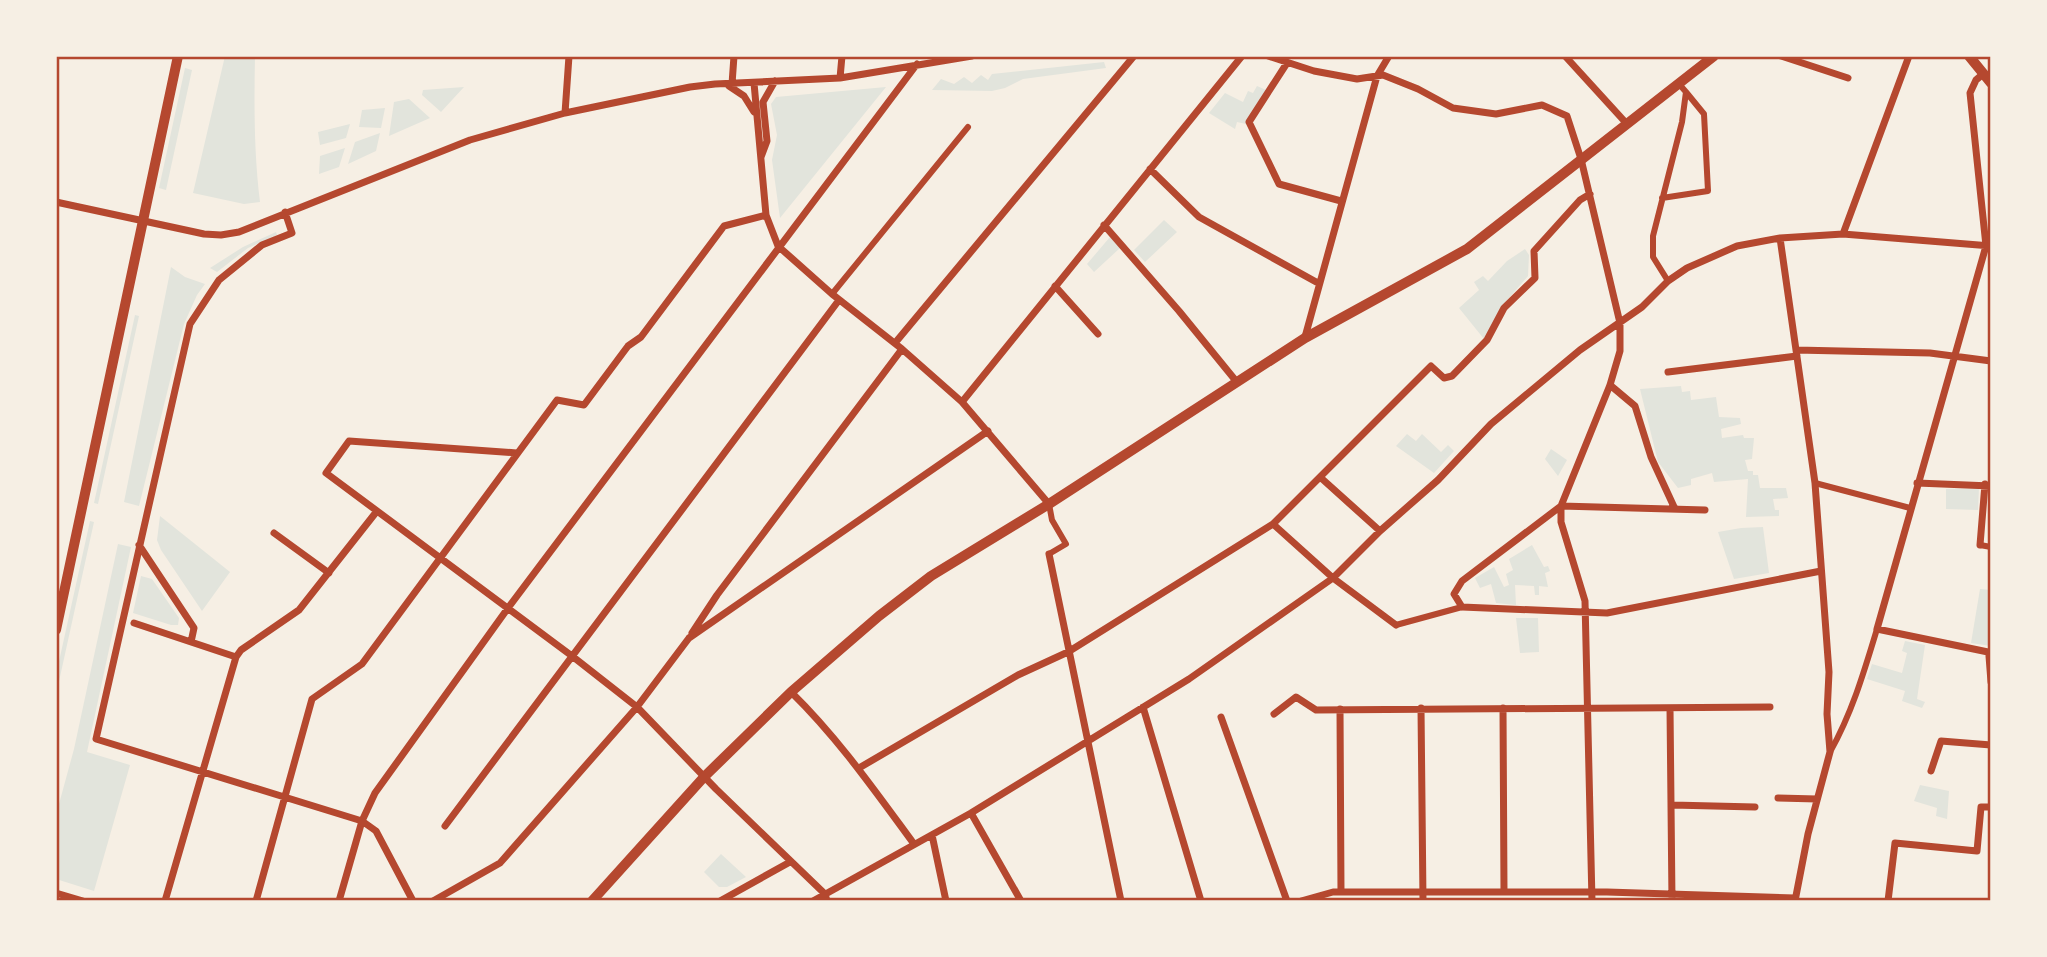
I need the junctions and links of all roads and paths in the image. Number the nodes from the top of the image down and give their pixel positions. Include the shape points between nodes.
1 (178, 56) edge
2 (569, 56) edge
3 (734, 56) edge
4 (842, 56) edge
5 (972, 56) edge
6 (1125, 56) edge
7 (1134, 56) edge
8 (1242, 56) edge
9 (1268, 56) edge
10 (1389, 56) edge
11 (1565, 56) edge
12 (1714, 56) edge
13 (1781, 56) edge
14 (1909, 56) edge
15 (1970, 56) edge
16 (917, 60) edge
17 (1287, 62) junction
18 (1124, 69) junction
19 (1983, 74) junction
20 (1377, 76) junction
21 (840, 78) junction
22 (1848, 78) dead end
23 (775, 82) junction
24 (754, 83) junction
25 (1991, 83) edge
26 (728, 84) junction
27 (1683, 88) junction
28 (565, 113) junction
29 (756, 115) junction
30 (1627, 124) junction
31 (968, 127) dead end
32 (761, 158) junction
33 (1581, 159) junction
34 (1150, 169) junction
35 (1590, 194) junction
36 (1662, 198) junction
37 (1341, 201) junction
38 (56, 202) edge
39 (285, 212) junction
40 (766, 215) junction
41 (142, 221) junction
42 (1104, 225) junction
43 (1843, 234) junction
44 (1780, 238) junction
45 (778, 246) junction
46 (1989, 246) edge
47 (1668, 281) junction
48 (1318, 283) junction
49 (1055, 286) junction
50 (836, 297) junction
51 (1620, 323) junction
52 (1098, 334) dead end
53 (1305, 338) junction
54 (895, 343) junction
55 (902, 349) junction
56 (1797, 353) junction
57 (1953, 357) junction
58 (1991, 361) edge
59 (1668, 372) dead end
60 (1236, 381) junction
61 (1610, 385) junction
62 (962, 402) junction
63 (988, 431) junction
64 (517, 453) junction
65 (1320, 477) junction
66 (1815, 483) junction
67 (1917, 483) junction
68 (1988, 485) edge
69 (1049, 504) junction
70 (1561, 506) junction
71 (1910, 508) junction
72 (1675, 509) junction
73 (1705, 510) dead end
74 (377, 511) junction
75 (1273, 524) junction
76 (1380, 531) junction
77 (274, 533) dead end
78 (139, 545) junction
79 (1980, 545) joint
80 (1991, 547) edge
81 (1049, 554) joint
82 (440, 557) junction
83 (1821, 571) junction
84 (329, 573) junction
85 (1333, 578) junction
86 (1462, 607) junction
87 (508, 608) junction
88 (1586, 613) junction
89 (134, 623) dead end
90 (1396, 625) joint
91 (1877, 629) junction
92 (56, 630) edge
93 (689, 638) junction
94 (191, 642) junction
95 (1068, 652) junction
96 (572, 656) junction
97 (1990, 656) edge
98 (236, 657) junction
99 (1991, 682) edge
100 (791, 692) junction
101 (637, 707) junction
102 (1143, 707) junction
103 (1770, 707) dead end
104 (1422, 708) junction
105 (1503, 708) junction
106 (1587, 708) junction
107 (1670, 708) junction
108 (1339, 709) junction
109 (1274, 714) dead end
110 (1221, 717) dead end
111 (1089, 741) junction
112 (1991, 746) edge
113 (1830, 752) junction
114 (859, 768) junction
115 (1931, 771) dead end
116 (202, 772) junction
117 (704, 777) junction
118 (1778, 798) dead end
119 (286, 799) junction
120 (1817, 799) junction
121 (1672, 805) junction
122 (1755, 807) dead end
123 (1991, 807) edge
124 (971, 813) junction
125 (362, 821) junction
126 (445, 825) dead end
127 (932, 835) junction
128 (914, 844) junction
129 (790, 862) junction
130 (1340, 892) junction
131 (1423, 892) junction
132 (1504, 892) junction
133 (1591, 892) junction
134 (56, 893) edge
135 (826, 897) edge
136 (1672, 897) edge
137 (1795, 899) edge
138 (83, 901) edge
139 (165, 901) edge
140 (256, 901) edge
141 (339, 901) edge
142 (413, 901) edge
143 (433, 901) edge
144 (592, 901) edge
145 (720, 901) edge
146 (813, 901) edge
147 (946, 901) edge
148 (1021, 901) edge
149 (1121, 901) edge
150 (1201, 901) edge
151 (1287, 901) edge
152 (1301, 901) edge
153 (1423, 901) edge
154 (1592, 901) edge
155 (1888, 901) edge

1 - 41 street
2 - 28 street
3 - 26 street
4 - 21 street
5 - 16 street
6 - 18 street
7 - 18 street
8 - 34 street
9 - 17 street
10 - 20 street
11 - 30 street
12 - 27 main road
13 - 22 street
14 - 43 street
15 - 19 main road
16 - 21 street
16 - 45 street
17 - 20 street via 1357,79
17 - 37 street via 1250,122 1279,184
18 - 54 street
19 - 25 main road
19 - 46 street via 1970,93
20 - 33 street via 1419,89 1452,108 1496,114 1542,104 1555,109 1567,116
20 - 37 street
21 - 23 street
23 - 24 street
23 - 32 street via 763,102 767,141
24 - 26 street
24 - 29 street
26 - 28 street via 690,87
26 - 29 street via 744,96
27 - 30 main road
27 - 36 street via 1682,122
27 - 36 street via 1704,114 1708,191
28 - 39 street via 470,139
29 - 32 street
30 - 33 main road
31 - 50 street
32 - 40 street
33 - 35 street
33 - 53 main road via 1467,249
34 - 42 street
34 - 48 street via 1199,217
35 - 51 street
35 - 65 street via 1534,251 1535,278 1504,308 1487,340 1452,376 1444,378 1432,366
36 - 47 street via 1653,257
37 - 48 street
38 - 41 street
39 - 41 street via 221,235
39 - 78 street via 292,233 262,245 219,280 190,324
40 - 45 street
40 - 64 street via 724,226 584,405 557,400
41 - 92 street
42 - 49 street
42 - 60 street
43 - 44 street
43 - 46 street
44 - 47 street via 1737,246
44 - 56 street
45 - 50 street
45 - 87 street
46 - 57 street
47 - 51 street
48 - 53 street
49 - 52 street
49 - 62 street
50 - 54 street
50 - 96 street
51 - 61 street via 1620,351
51 - 76 street via 1491,424 1438,480
53 - 60 main road
54 - 55 street
55 - 62 street
55 - 93 street
56 - 57 street
56 - 59 street
56 - 66 street
57 - 58 street
57 - 67 street
60 - 69 main road
61 - 70 street
61 - 72 street via 1635,406 1651,457
62 - 63 street
63 - 69 street
63 - 93 street
64 - 74 street via 349,441 326,473
64 - 82 street
65 - 75 street
65 - 76 street
66 - 71 street
66 - 83 street
67 - 68 street
67 - 71 street
68 - 79 street
69 - 81 street via 1066,544
69 - 100 main road via 931,576
70 - 72 street
70 - 86 street via 1462,581 1454,594
70 - 88 street via 1561,522
71 - 91 street
72 - 73 street
74 - 82 street
74 - 84 street
75 - 85 street
75 - 95 street
76 - 85 street
77 - 84 street
78 - 94 street via 194,628
78 - 116 street via 96,739
79 - 80 street
81 - 95 street
82 - 87 street
82 - 119 street via 362,664 312,699
83 - 88 street via 1607,613
83 - 113 street
84 - 98 street via 299,610
85 - 90 street
85 - 102 street
86 - 88 street
86 - 90 street
87 - 96 street
87 - 125 street via 375,793
88 - 106 street
89 - 94 street
91 - 97 street via 1989,652
91 - 113 street via 1860,689
93 - 101 street
94 - 98 street
95 - 111 street
95 - 114 street via 1018,675
96 - 101 street
96 - 126 street
97 - 99 street
98 - 116 street
100 - 114 street
100 - 117 main road
101 - 117 street
101 - 143 street via 499,863
102 - 111 street
102 - 150 street
103 - 107 street
104 - 105 street
104 - 108 street
104 - 131 street
105 - 106 street
105 - 132 street
106 - 107 street
106 - 133 street
107 - 121 street
108 - 109 street via 1316,710 1296,697
108 - 130 street
110 - 151 street
111 - 124 street
111 - 149 street
112 - 115 street via 1941,741
113 - 120 street
114 - 128 street
116 - 119 street
116 - 139 street
117 - 129 street
117 - 144 main road
118 - 120 street
119 - 125 street
119 - 140 street
120 - 137 street
121 - 122 street
121 - 136 street
123 - 155 street via 1981,807 1977,851 1895,843
124 - 127 street
124 - 148 street
125 - 141 street
125 - 142 street via 376,831
127 - 128 street
127 - 147 street
128 - 135 street
129 - 135 street
129 - 145 street
130 - 131 street
130 - 152 street
131 - 132 street
131 - 153 street
132 - 133 street
133 - 136 street
133 - 154 street
134 - 138 street
135 - 146 street
136 - 137 street

